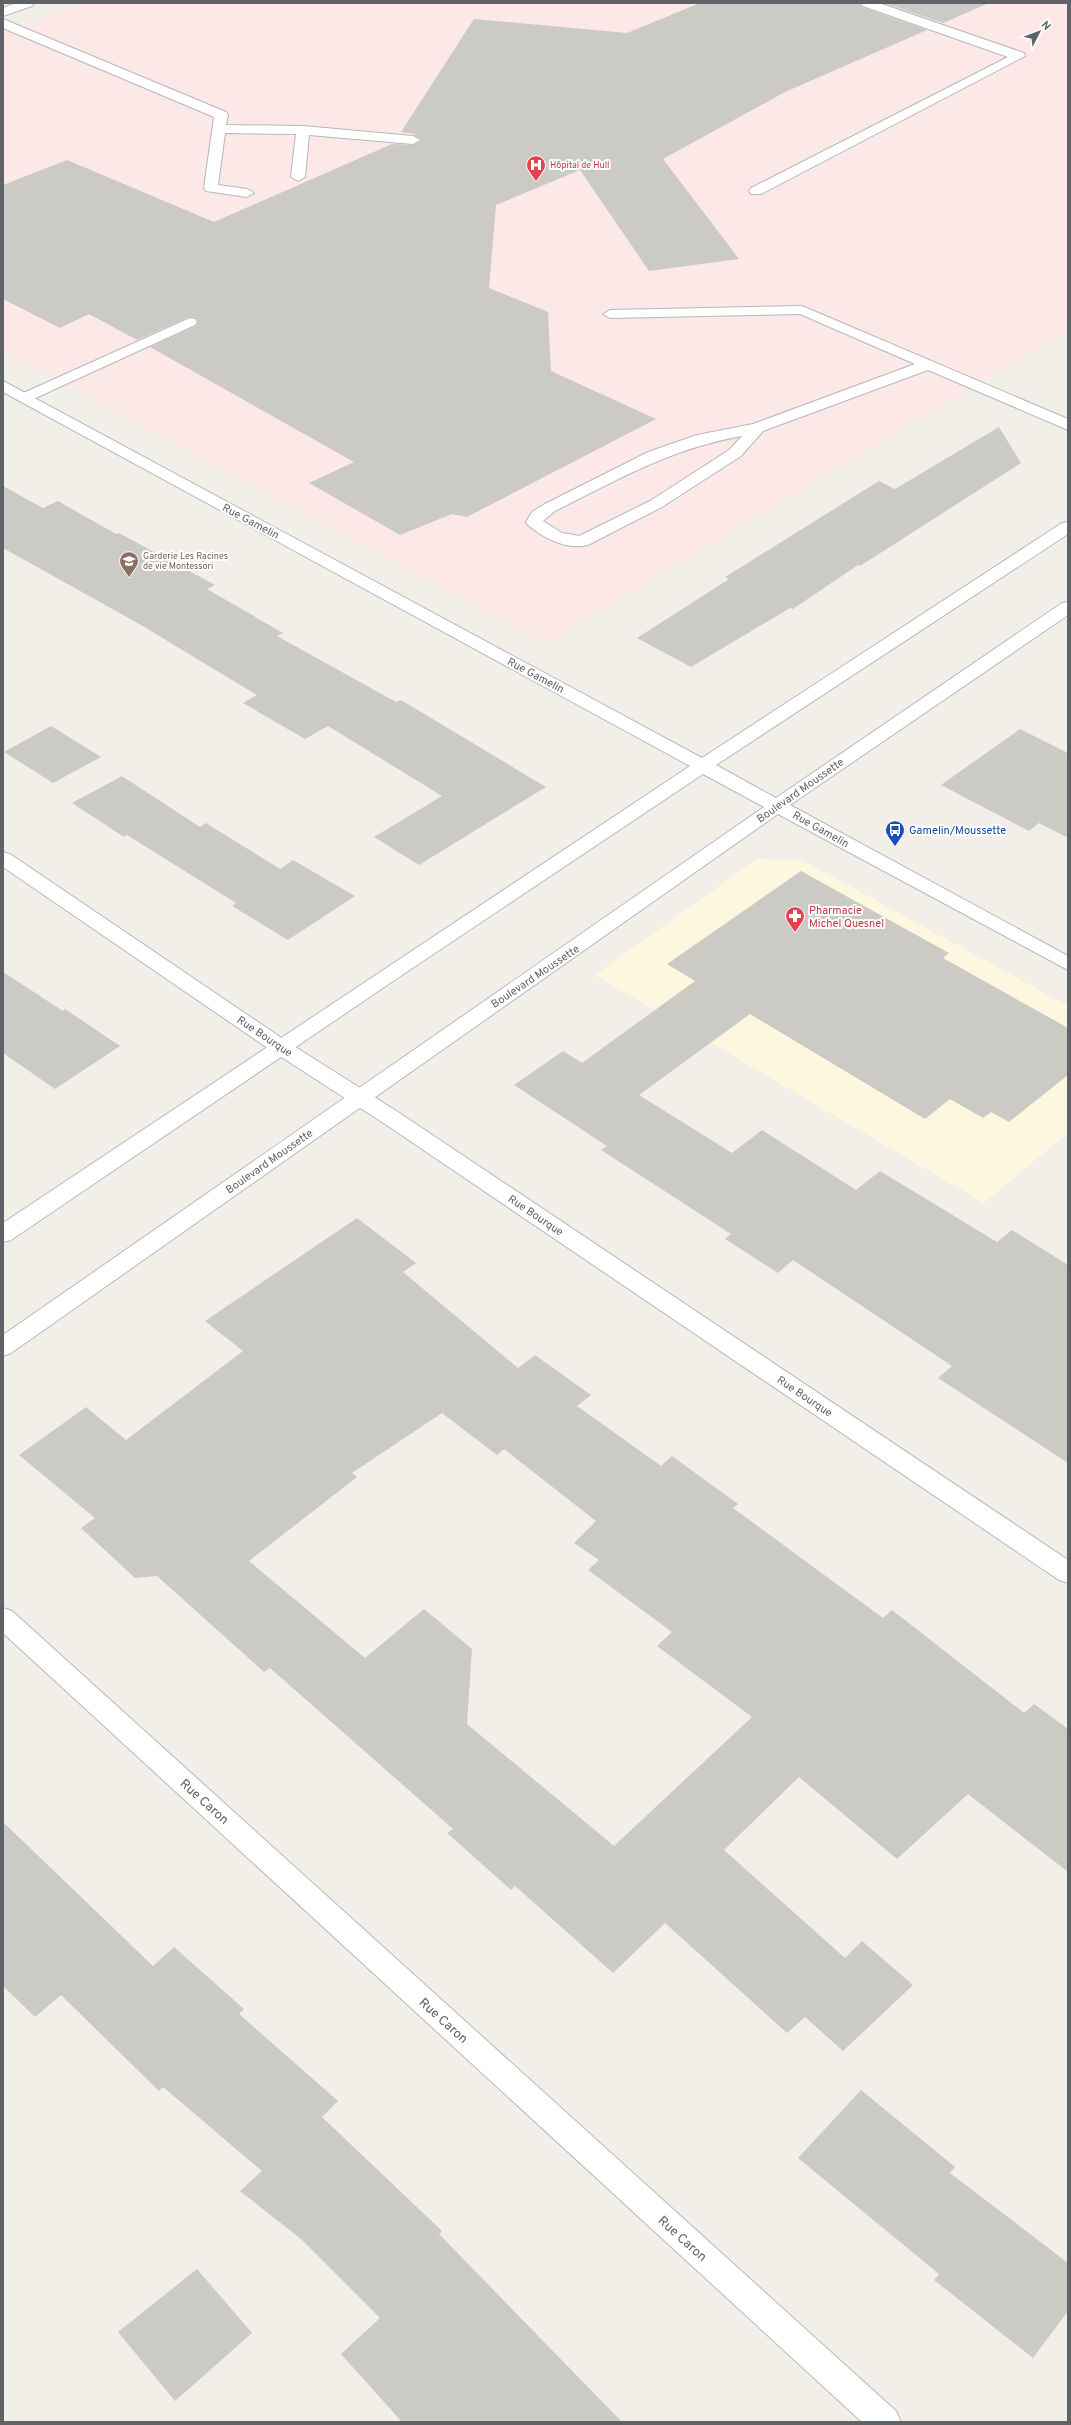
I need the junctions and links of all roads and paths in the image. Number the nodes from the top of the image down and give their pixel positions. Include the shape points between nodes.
1 (28, 3) edge
2 (867, 3) edge
3 (3, 12) edge
4 (3, 23) edge
5 (219, 129) junction
6 (303, 130) junction
7 (414, 140) dead end
8 (298, 177) dead end
9 (756, 191) dead end
10 (247, 193) dead end
11 (610, 314) dead end
12 (190, 322) dead end
13 (928, 365) junction
14 (3, 386) edge
15 (24, 398) junction
16 (1068, 425) edge
17 (757, 428) junction
18 (1068, 527) edge
19 (1068, 607) edge
20 (702, 765) junction
21 (778, 805) junction
22 (3, 858) edge
23 (1068, 964) edge
24 (279, 1046) junction
25 (358, 1097) junction
26 (3, 1234) edge
27 (3, 1347) edge
28 (1068, 1572) edge
29 (3, 1618) edge
30 (885, 2422) edge

1 - 3 street
2 - 9 street via 1019,56
4 - 5 street via 221,115
5 - 6 street
5 - 10 street via 211,188
6 - 7 street
6 - 8 street
11 - 13 street via 802,310
12 - 15 street
13 - 16 street
13 - 17 street
14 - 15 street, Rue Gamelin
15 - 20 street, Rue Gamelin
17 - 17 street via 703,438 654,455 538,514 534,522 543,530 569,541 582,540 656,504 735,452
18 - 20 street
19 - 21 street, Boulevard Moussette
20 - 21 street, Rue Gamelin
20 - 24 street
21 - 23 street, Rue Gamelin
21 - 25 street, Boulevard Moussette via 569,953
22 - 24 street, Rue Bourque
24 - 25 street, Rue Bourque
24 - 26 street
25 - 27 street, Boulevard Moussette
25 - 28 street, Rue Bourque
29 - 30 street, Rue Caron

